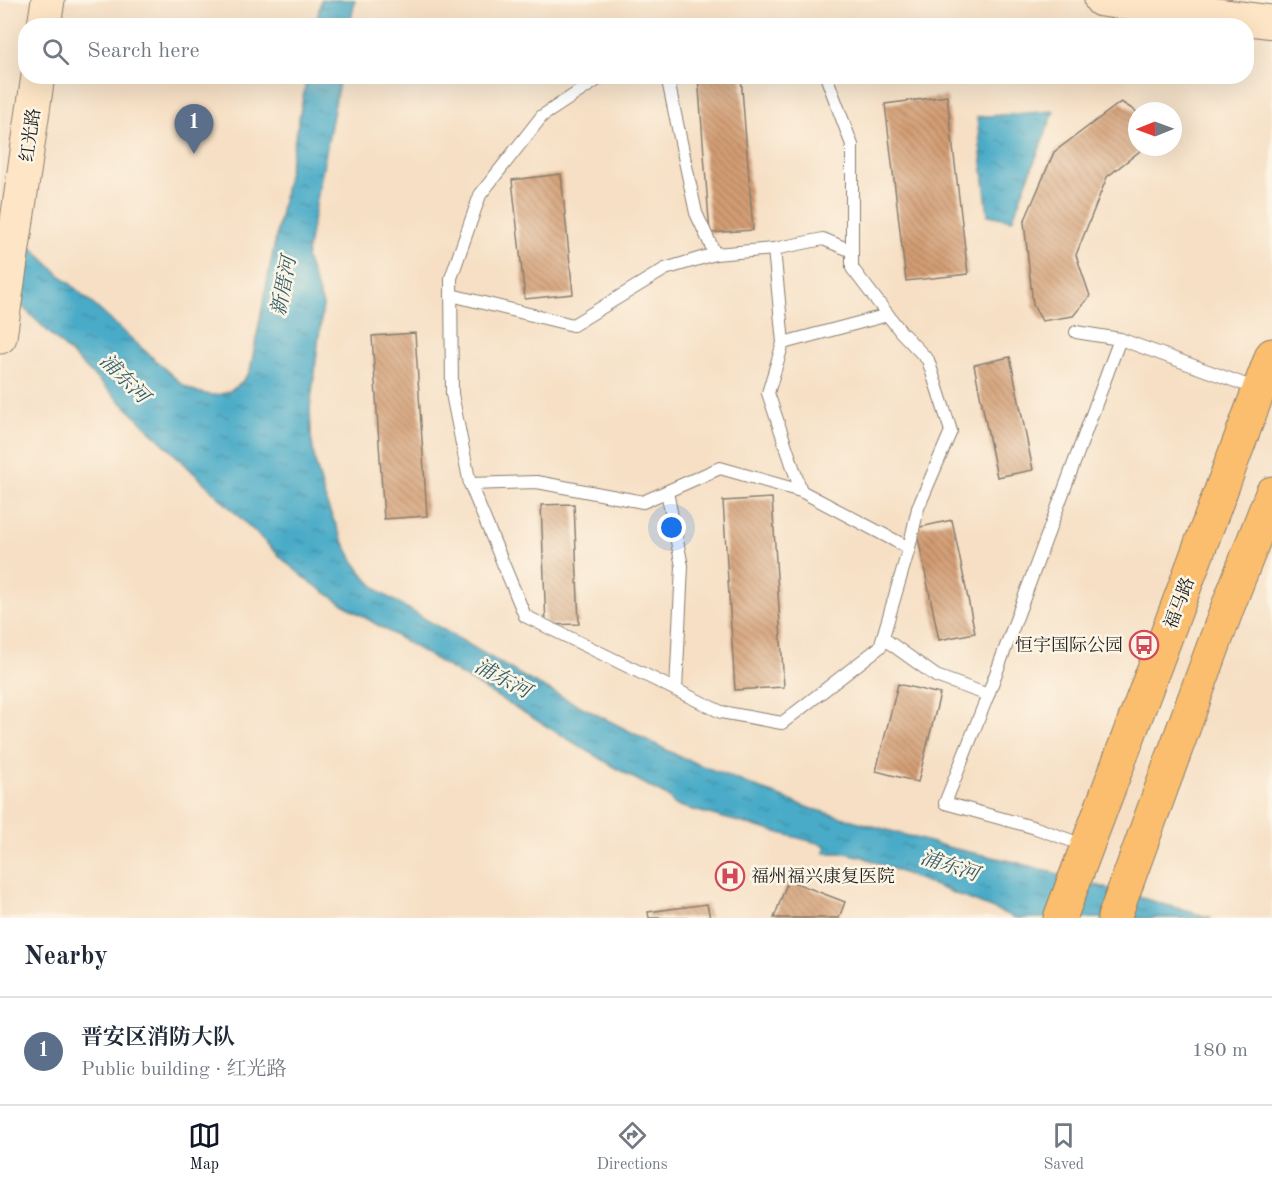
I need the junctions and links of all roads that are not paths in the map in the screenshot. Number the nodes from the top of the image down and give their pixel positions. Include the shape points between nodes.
1 (48, 0) edge
2 (1101, 0) edge
3 (45, 18) edge
4 (1241, 18) edge
5 (1254, 20) edge
6 (1272, 22) edge
7 (37, 84) edge
8 (591, 84) edge
9 (670, 84) edge
10 (829, 84) edge
11 (774, 249) junction
12 (852, 251) junction
13 (715, 254) junction
14 (451, 295) junction
15 (888, 315) junction
16 (1076, 332) dead end
17 (0, 337) edge
18 (1120, 339) junction
19 (783, 343) junction
20 (1272, 356) edge
21 (1260, 390) junction
22 (470, 484) junction
23 (801, 491) junction
24 (667, 492) junction
25 (1272, 494) edge
26 (909, 548) junction
27 (883, 638) junction
28 (676, 690) junction
29 (988, 695) junction
30 (1084, 854) junction
31 (1060, 918) edge
32 (1114, 918) edge

1 - 3 street
2 - 4 street
5 - 6 street
7 - 17 street, 红光路
8 - 14 lane via 542,116 480,195 451,278
9 - 13 lane via 696,213
10 - 12 lane via 852,145
11 - 12 lane via 823,239
11 - 13 lane
11 - 19 lane
12 - 15 lane via 852,268
13 - 14 lane via 665,269 573,326
14 - 22 lane via 452,394
15 - 19 lane
15 - 26 lane via 928,360 951,431 918,508
16 - 18 lane
18 - 21 lane
18 - 29 lane
19 - 23 lane via 768,393
20 - 21 main road, 福马路
21 - 30 main road, 福马路
22 - 24 lane via 537,482 643,502
22 - 28 lane via 525,616
23 - 24 lane via 720,468
23 - 26 lane
24 - 28 lane via 682,566
25 - 32 main road
26 - 27 lane
27 - 28 lane via 880,647 782,723 721,711
27 - 29 lane via 936,676
29 - 30 lane via 945,803 1036,828
30 - 31 main road, 福马路

